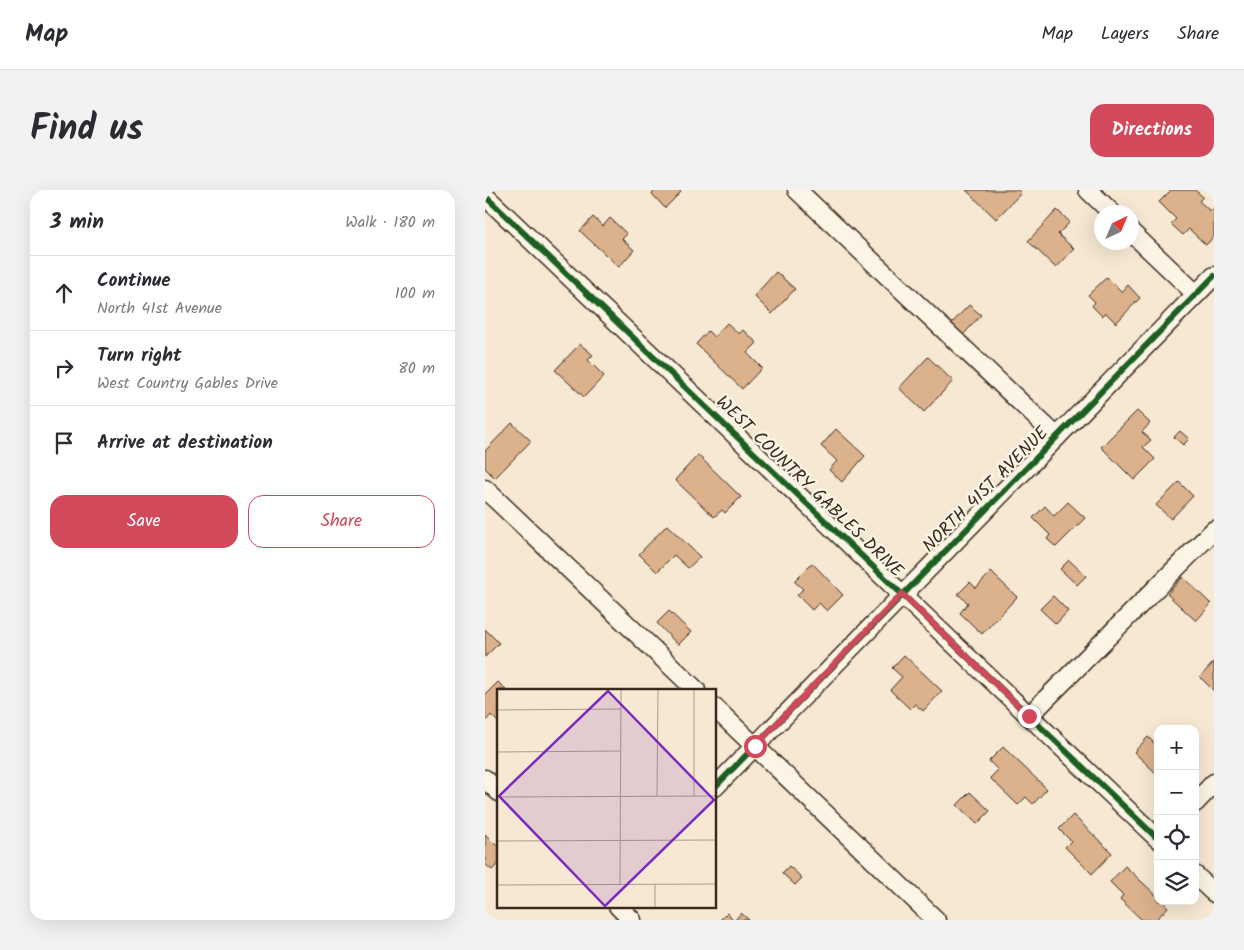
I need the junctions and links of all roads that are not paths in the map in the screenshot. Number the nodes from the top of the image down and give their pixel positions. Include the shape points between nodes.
1 (797, 190) edge
2 (1088, 190) edge
3 (485, 196) edge
4 (1104, 205) edge
5 (1139, 240) edge
6 (1214, 276) edge
7 (1196, 294) junction
8 (1057, 436) junction
9 (485, 489) edge
10 (1214, 530) edge
11 (902, 594) junction
12 (695, 689) edge
13 (716, 709) edge
14 (1029, 716) junction
15 (755, 746) junction
16 (485, 779) edge
17 (1214, 783) edge
18 (716, 786) edge
19 (497, 790) edge
20 (1199, 798) edge
21 (1154, 835) edge
22 (1199, 879) edge
23 (1214, 893) edge
24 (620, 908) edge
25 (632, 920) edge
26 (936, 920) edge

1 - 8 street
2 - 4 street
3 - 11 street, WEST COUNTRY GABLES DRIVE
5 - 7 street
6 - 7 street, NORTH 41ST AVENUE
7 - 8 street, NORTH 41ST AVENUE
8 - 11 street, NORTH 41ST AVENUE
9 - 12 street
10 - 14 street
11 - 14 street, WEST COUNTRY GABLES DRIVE
11 - 15 street, NORTH 41ST AVENUE
13 - 15 street
14 - 21 street, WEST COUNTRY GABLES DRIVE
15 - 18 street, NORTH 41ST AVENUE
15 - 26 street
16 - 19 street
17 - 20 street
22 - 23 street
24 - 25 street

